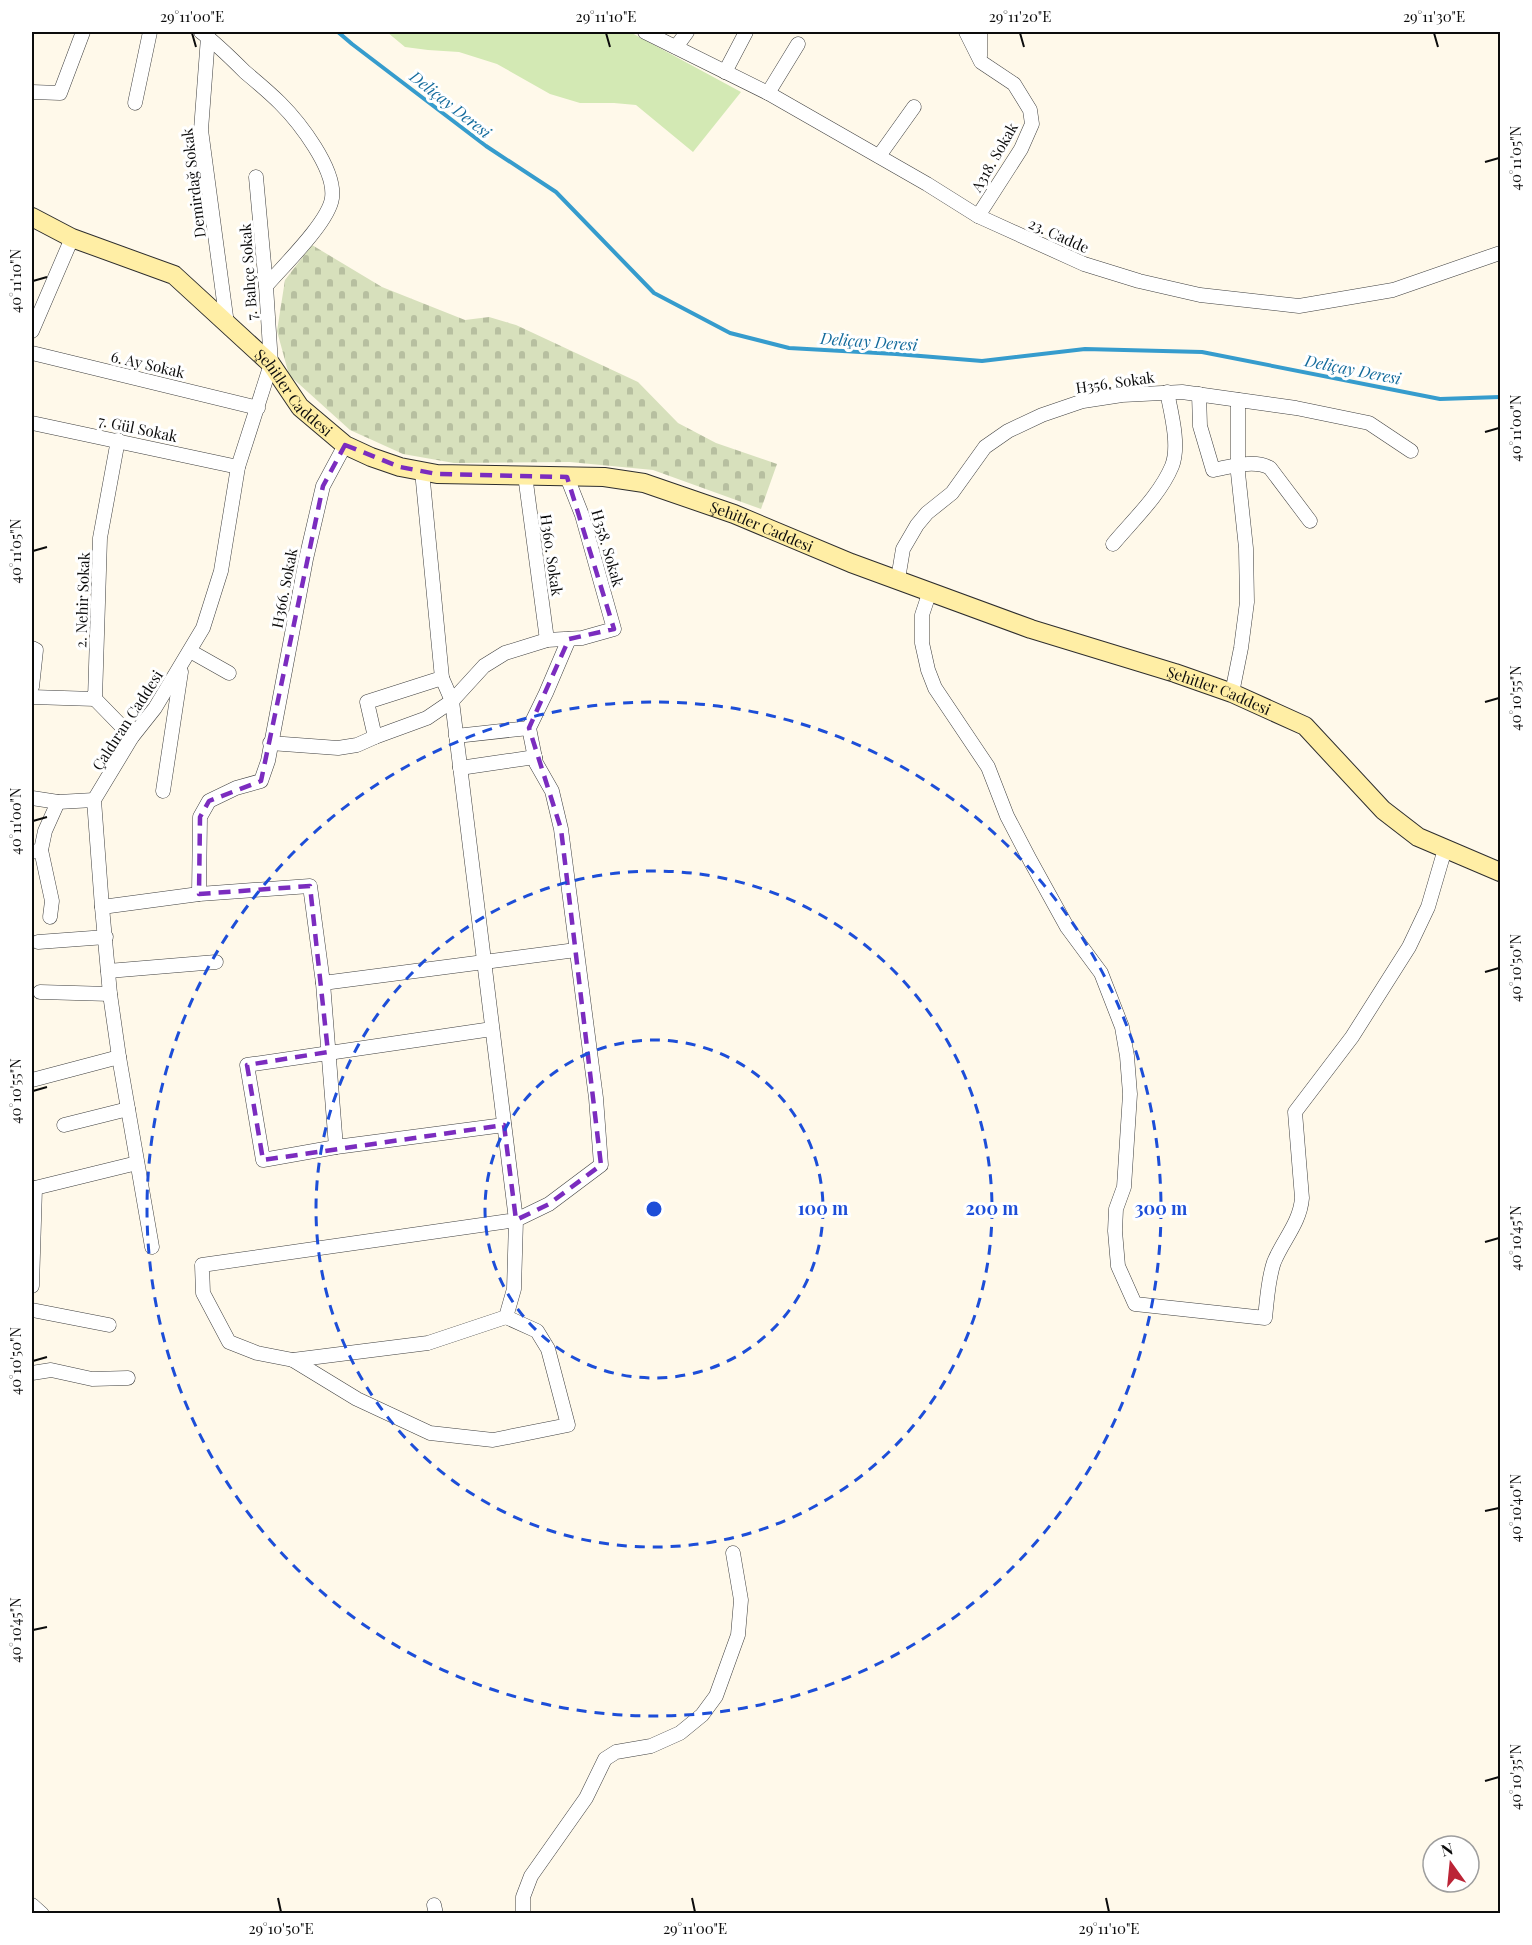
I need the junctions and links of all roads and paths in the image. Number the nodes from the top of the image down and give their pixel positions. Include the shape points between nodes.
1 (83, 32) edge
2 (150, 32) edge
3 (645, 32) edge
4 (687, 32) edge
5 (746, 32) edge
6 (966, 32) edge
7 (980, 32) edge
8 (204, 34) edge
9 (798, 44) dead end
10 (676, 47) junction
11 (981, 62) junction
12 (725, 72) junction
13 (32, 92) edge
14 (768, 93) junction
15 (135, 103) dead end
16 (914, 107) dead end
17 (879, 156) junction
18 (256, 177) dead end
19 (978, 216) junction
20 (32, 217) edge
21 (72, 238) junction
22 (1500, 253) edge
23 (266, 286) junction
24 (227, 324) junction
25 (32, 331) edge
26 (32, 353) edge
27 (271, 364) junction
28 (1167, 392) junction
29 (1199, 394) junction
30 (1238, 400) junction
31 (258, 408) junction
32 (32, 423) edge
33 (118, 440) junction
34 (345, 445) junction
35 (1411, 451) dead end
36 (1238, 466) junction
37 (238, 467) junction
38 (422, 471) junction
39 (525, 475) junction
40 (567, 477) junction
41 (1310, 521) dead end
42 (1113, 544) dead end
43 (898, 579) junction
44 (930, 591) junction
45 (569, 639) junction
46 (548, 640) junction
47 (32, 648) edge
48 (190, 651) junction
49 (182, 664) junction
50 (229, 673) dead end
51 (442, 678) junction
52 (32, 687) edge
53 (1232, 693) junction
54 (32, 697) edge
55 (95, 699) junction
56 (452, 701) junction
57 (529, 728) junction
58 (456, 736) junction
59 (132, 737) junction
60 (375, 737) junction
61 (270, 743) junction
62 (535, 758) junction
63 (460, 768) junction
64 (163, 791) dead end
65 (32, 798) edge
66 (94, 800) junction
67 (58, 801) junction
68 (1445, 849) junction
69 (36, 851) edge
70 (1500, 872) edge
71 (198, 894) junction
72 (102, 907) junction
73 (50, 917) dead end
74 (105, 937) junction
75 (38, 942) dead end
76 (576, 950) junction
77 (216, 962) dead end
78 (483, 963) junction
79 (108, 971) junction
80 (323, 983) junction
81 (40, 992) dead end
82 (110, 994) junction
83 (492, 1029) junction
84 (328, 1052) junction
85 (119, 1057) junction
86 (32, 1080) edge
87 (128, 1109) junction
88 (64, 1125) dead end
89 (504, 1125) junction
90 (336, 1147) junction
91 (137, 1163) junction
92 (33, 1186) edge
93 (516, 1220) junction
94 (152, 1247) dead end
95 (32, 1286) edge
96 (32, 1310) edge
97 (506, 1317) junction
98 (109, 1325) dead end
99 (292, 1360) junction
100 (32, 1373) edge
101 (128, 1378) dead end
102 (733, 1553) dead end
103 (32, 1905) edge
104 (42, 1914) edge
105 (523, 1914) edge

1 - 13 street via 60,93
2 - 15 street
3 - 10 street, 23. Cadde
4 - 10 street
5 - 12 street
6 - 11 street, A318. Sokak
7 - 11 street
8 - 23 street via 281,104 322,159 332,185 332,199 324,216
8 - 24 street, Demirdağ Sokak via 201,130
9 - 14 street
10 - 12 street, 23. Cadde
11 - 19 street, A318. Sokak via 1014,84 1030,110 1032,124
12 - 14 street, 23. Cadde
14 - 17 street, 23. Cadde
16 - 17 street
17 - 19 street, 23. Cadde
18 - 23 street, 7. Bahçe Sokak
19 - 22 street, 23. Cadde via 1084,264 1139,281 1200,295 1299,306 1393,290
20 - 21 street, Şehitler Caddesi
21 - 24 street, Şehitler Caddesi via 174,274
21 - 25 street
23 - 27 street, 7. Bahçe Sokak
24 - 27 street, Şehitler Caddesi
26 - 31 street, 6. Ay Sokak
27 - 31 street, Çaldıran Caddesi
27 - 34 street, Şehitler Caddesi via 300,407
28 - 29 street, H356. Sokak
28 - 42 street via 1174,429 1172,465 1150,502
28 - 43 street, H356. Sokak via 1083,401 1042,415 1000,436 985,447 952,493 917,525 903,549
29 - 30 street, H356. Sokak
29 - 36 street via 1200,426 1213,470
30 - 35 street, H356. Sokak via 1369,423
30 - 36 street
31 - 37 street, Çaldıran Caddesi
32 - 33 street, 7. Gül Sokak
33 - 37 street, 7. Gül Sokak
33 - 55 street, 2. Nehir Sokak via 100,538
34 - 38 street, Şehitler Caddesi via 400,467
34 - 61 street, H366. Sokak via 323,486
36 - 41 street via 1255,464 1270,468
36 - 53 street via 1247,602
37 - 48 street, Çaldıran Caddesi via 220,570 202,628
38 - 39 street, Şehitler Caddesi
38 - 51 street
39 - 40 street, Şehitler Caddesi
39 - 46 street, H360. Sokak
40 - 43 street, Şehitler Caddesi via 644,483
40 - 45 street, H358. Sokak via 582,515 614,629
43 - 44 street, Şehitler Caddesi
44 - 53 street, Şehitler Caddesi via 1031,629
44 - 68 street via 922,615 922,643 935,688 988,767 1025,852 1067,927 1101,973 1122,1027 1130,1094 1124,1187 1116,1209 1115,1232 1118,1266 1135,1304 1265,1318 1271,1271 1301,1207 1295,1112 1352,1037 1409,947 1428,907
45 - 46 street
45 - 57 street
46 - 56 street via 505,653 484,666
47 - 52 street via 36,650
48 - 49 street, Çaldıran Caddesi
48 - 50 street
49 - 59 street, Çaldıran Caddesi
49 - 64 street
51 - 56 street
51 - 60 street via 367,702
53 - 68 street, Şehitler Caddesi via 1305,726 1383,810 1418,837
54 - 55 street
55 - 59 street
56 - 58 street
56 - 60 street via 427,718
57 - 58 street
57 - 62 street
58 - 63 street
59 - 66 street, Çaldıran Caddesi
60 - 61 street via 338,748
61 - 71 street, H366. Sokak via 261,781 208,801 200,817
62 - 63 street
62 - 76 street via 552,791 561,829
63 - 78 street
65 - 67 street
66 - 67 street
66 - 72 street
67 - 69 street
68 - 70 street, Şehitler Caddesi
69 - 73 street via 52,901
71 - 72 street
71 - 80 street via 310,886
72 - 74 street
74 - 75 street
74 - 79 street
76 - 78 street
76 - 93 street via 601,1165 549,1204
77 - 79 street
78 - 80 street
78 - 83 street
79 - 82 street
80 - 84 street
81 - 82 street
82 - 85 street
83 - 84 street
83 - 89 street
84 - 90 street
84 - 90 street via 247,1065 263,1160
85 - 86 street
85 - 87 street
87 - 88 street
87 - 91 street
89 - 90 street
89 - 93 street
91 - 92 street
91 - 94 street
92 - 95 street
93 - 97 street via 514,1289
93 - 99 street via 202,1265 203,1293 229,1342
96 - 98 street
97 - 99 street via 428,1342
97 - 99 street via 537,1331 548,1349 568,1425 493,1440 430,1432 357,1399
100 - 101 street via 51,1370 92,1379
102 - 105 street via 741,1600 738,1635 716,1696 702,1715 680,1733 651,1746 616,1752 605,1759 586,1798 531,1876 523,1897
103 - 104 street

